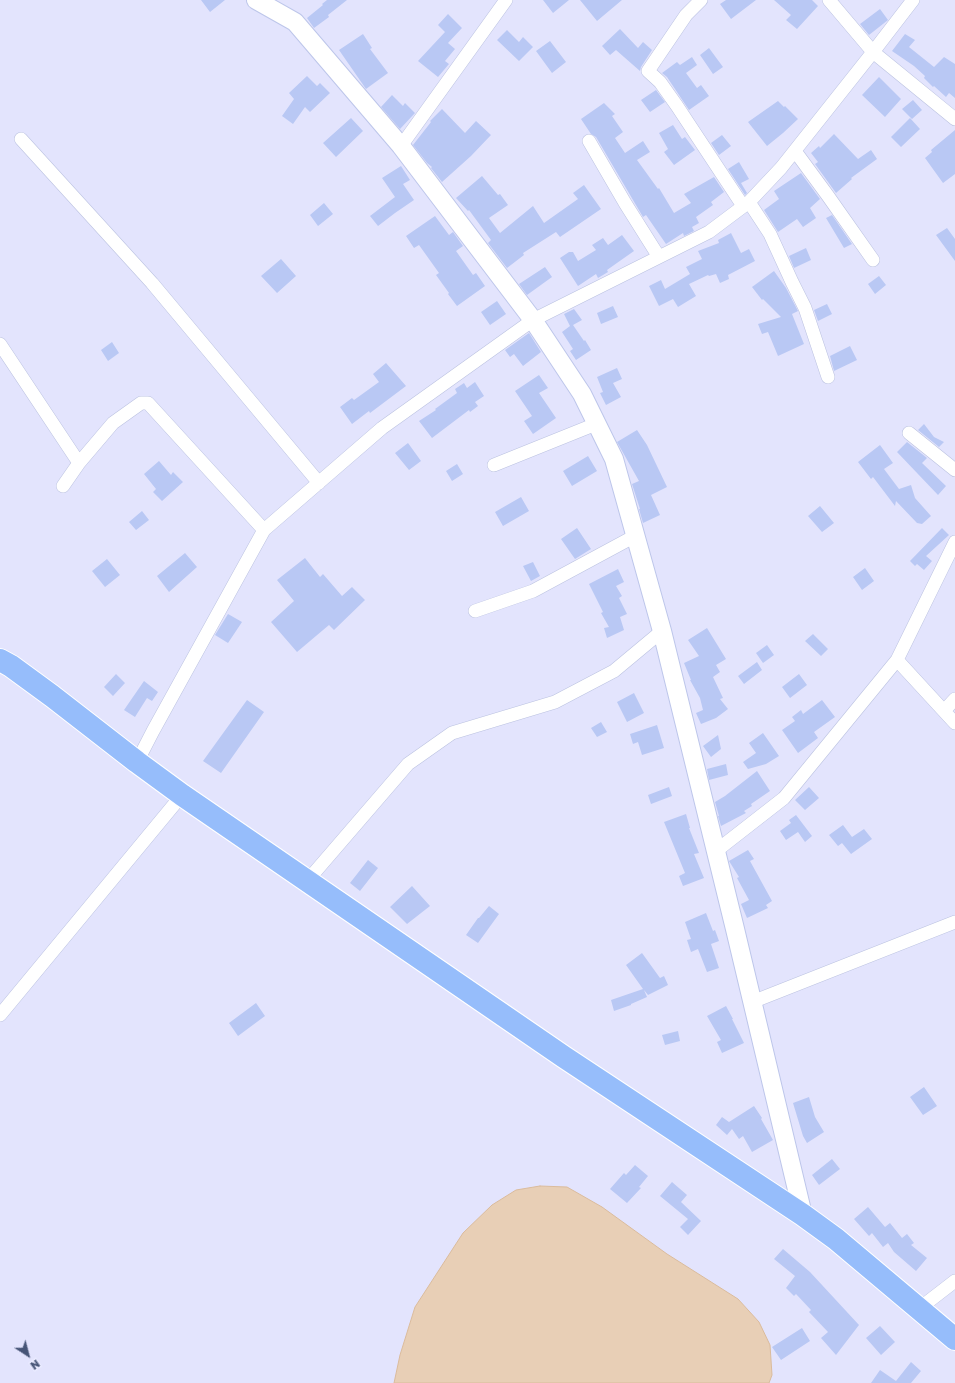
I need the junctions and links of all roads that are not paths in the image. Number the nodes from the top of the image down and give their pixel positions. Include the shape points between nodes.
1 (256, 0) edge
2 (506, 0) edge
3 (701, 0) edge
4 (829, 0) edge
5 (913, 0) edge
6 (874, 52) junction
7 (955, 119) edge
8 (21, 139) dead end
9 (589, 141) dead end
10 (401, 146) junction
11 (795, 151) junction
12 (746, 204) junction
13 (658, 257) junction
14 (873, 260) dead end
15 (533, 320) junction
16 (0, 344) edge
17 (828, 377) dead end
18 (596, 424) junction
19 (909, 433) dead end
20 (79, 463) junction
21 (494, 465) dead end
22 (955, 470) edge
23 (319, 483) junction
24 (63, 486) dead end
25 (264, 530) junction
26 (636, 536) junction
27 (955, 542) edge
28 (475, 611) dead end
29 (662, 632) junction
30 (0, 660) edge
31 (897, 660) junction
32 (955, 699) edge
33 (944, 711) junction
34 (955, 723) edge
35 (137, 762) junction
36 (182, 795) junction
37 (716, 851) junction
38 (308, 880) junction
39 (955, 922) edge
40 (752, 1002) junction
41 (0, 1015) edge
42 (803, 1215) junction
43 (955, 1281) edge
44 (920, 1308) junction
45 (955, 1339) edge

1 - 10 street via 295,22
2 - 10 street
3 - 12 street via 686,15 648,71 660,82
4 - 6 street
5 - 6 street
6 - 7 street
6 - 11 street
8 - 23 street via 152,283
9 - 13 street
10 - 15 street
11 - 12 street
11 - 14 street
12 - 13 street via 709,232
12 - 17 street via 770,234 802,302
13 - 15 street
15 - 18 street via 582,394
15 - 23 street via 382,428
16 - 20 street
18 - 21 street
18 - 26 street via 614,459
19 - 22 street
20 - 24 street
20 - 25 street via 113,422 141,403 148,403
23 - 25 street
25 - 35 street
26 - 28 street via 533,591
26 - 29 street
27 - 31 street
29 - 37 street
29 - 38 street via 614,671 555,702 452,733 408,764
30 - 35 highway via 52,696
31 - 33 street
31 - 37 street via 784,798
32 - 33 street
33 - 34 street
35 - 36 highway
36 - 38 highway
36 - 41 street
37 - 40 street
38 - 42 highway via 564,1057
39 - 40 street
40 - 42 street
42 - 44 highway
43 - 44 street
44 - 45 highway

